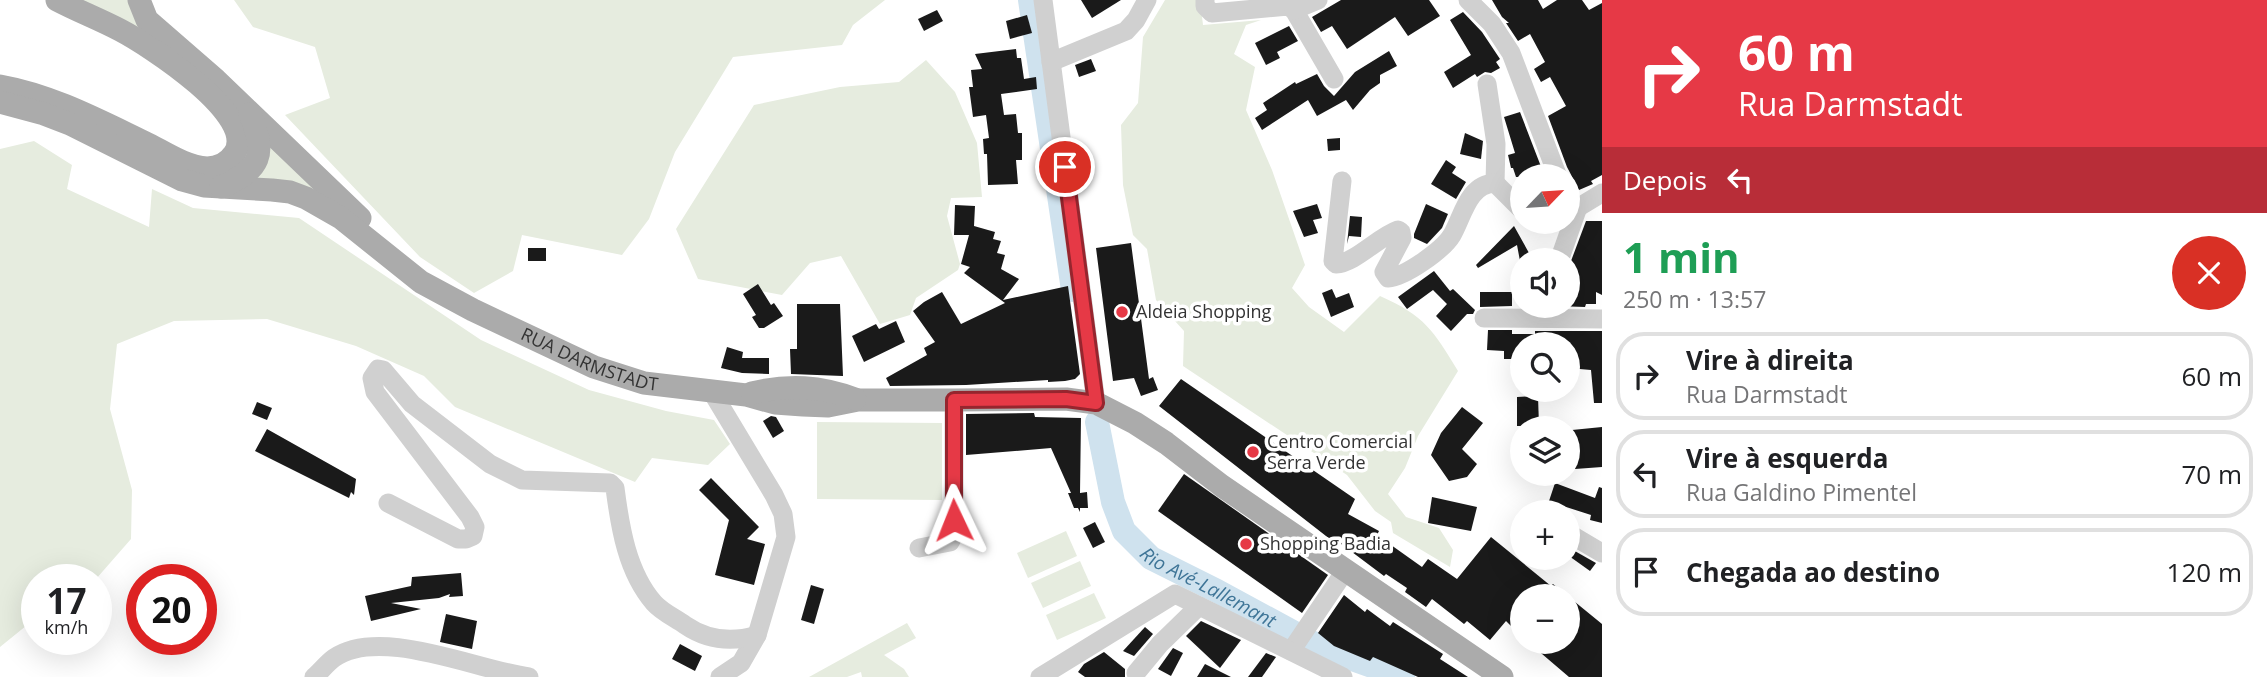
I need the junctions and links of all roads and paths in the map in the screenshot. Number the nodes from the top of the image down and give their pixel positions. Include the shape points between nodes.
1 (57, 0) edge
2 (139, 0) edge
3 (1043, 0) edge
4 (1147, 0) edge
5 (1205, 0) edge
6 (1318, 0) edge
7 (1468, 0) edge
8 (1294, 10) junction
9 (1051, 62) junction
10 (1334, 79) dead end
11 (1487, 83) dead end
12 (0, 86) edge
13 (0, 102) edge
14 (248, 111) junction
15 (1553, 164) edge
16 (1342, 181) dead end
17 (1495, 183) junction
18 (221, 187) junction
19 (1602, 193) edge
20 (1510, 198) edge
21 (1580, 204) edge
22 (446, 294) junction
23 (1510, 315) edge
24 (1580, 316) edge
25 (1484, 318) dead end
26 (1602, 319) edge
27 (712, 392) junction
28 (954, 400) junction
29 (1096, 403) junction
30 (388, 503) dead end
31 (1580, 540) edge
32 (919, 548) dead end
33 (1602, 553) edge
34 (1345, 570) junction
35 (1199, 606) junction
36 (757, 635) junction
37 (1293, 648) junction
38 (1136, 673) dead end
39 (314, 677) edge
40 (529, 677) edge
41 (720, 677) edge
42 (1040, 677) edge
43 (1343, 677) edge
44 (1503, 677) edge

1 - 12 main road via 119,29 184,73 230,118 239,137 236,152 224,164 208,168 188,164 51,100
2 - 14 main road via 148,20
3 - 9 street
4 - 9 street via 1126,31
5 - 8 street via 1212,13 1283,5
6 - 8 street
7 - 15 street via 1492,24 1511,53
8 - 10 street
9 - 29 street
11 - 17 street via 1496,144
13 - 18 main road via 70,124 181,180
14 - 18 main road via 260,152 256,165
14 - 22 main road via 378,236
16 - 17 street via 1333,261 1345,262 1398,230 1402,238 1384,272 1392,279 1441,249 1479,188
17 - 20 street
18 - 22 main road via 290,192 306,198 341,218 421,282
19 - 21 street
22 - 27 main road, RUA DARMSTADT via 594,367 644,383
23 - 25 street
24 - 26 street
27 - 28 main road, RUA DARMSTADT via 746,395 774,388 828,389 858,400
27 - 36 street via 783,514 786,537
28 - 29 main road, RUA DARMSTADT
28 - 32 street via 954,535 950,542
29 - 34 main road via 1166,443
30 - 36 street via 458,538 473,536 470,517 375,392 372,378 378,369 412,404 490,464 522,480 610,483 615,488 624,543 638,580 656,605 694,631 718,639
31 - 33 street
34 - 37 street
34 - 44 main road
35 - 37 street
35 - 38 street
35 - 42 street via 1175,594 1169,596
36 - 41 street via 741,663
37 - 43 street
39 - 40 street via 351,651 404,647

